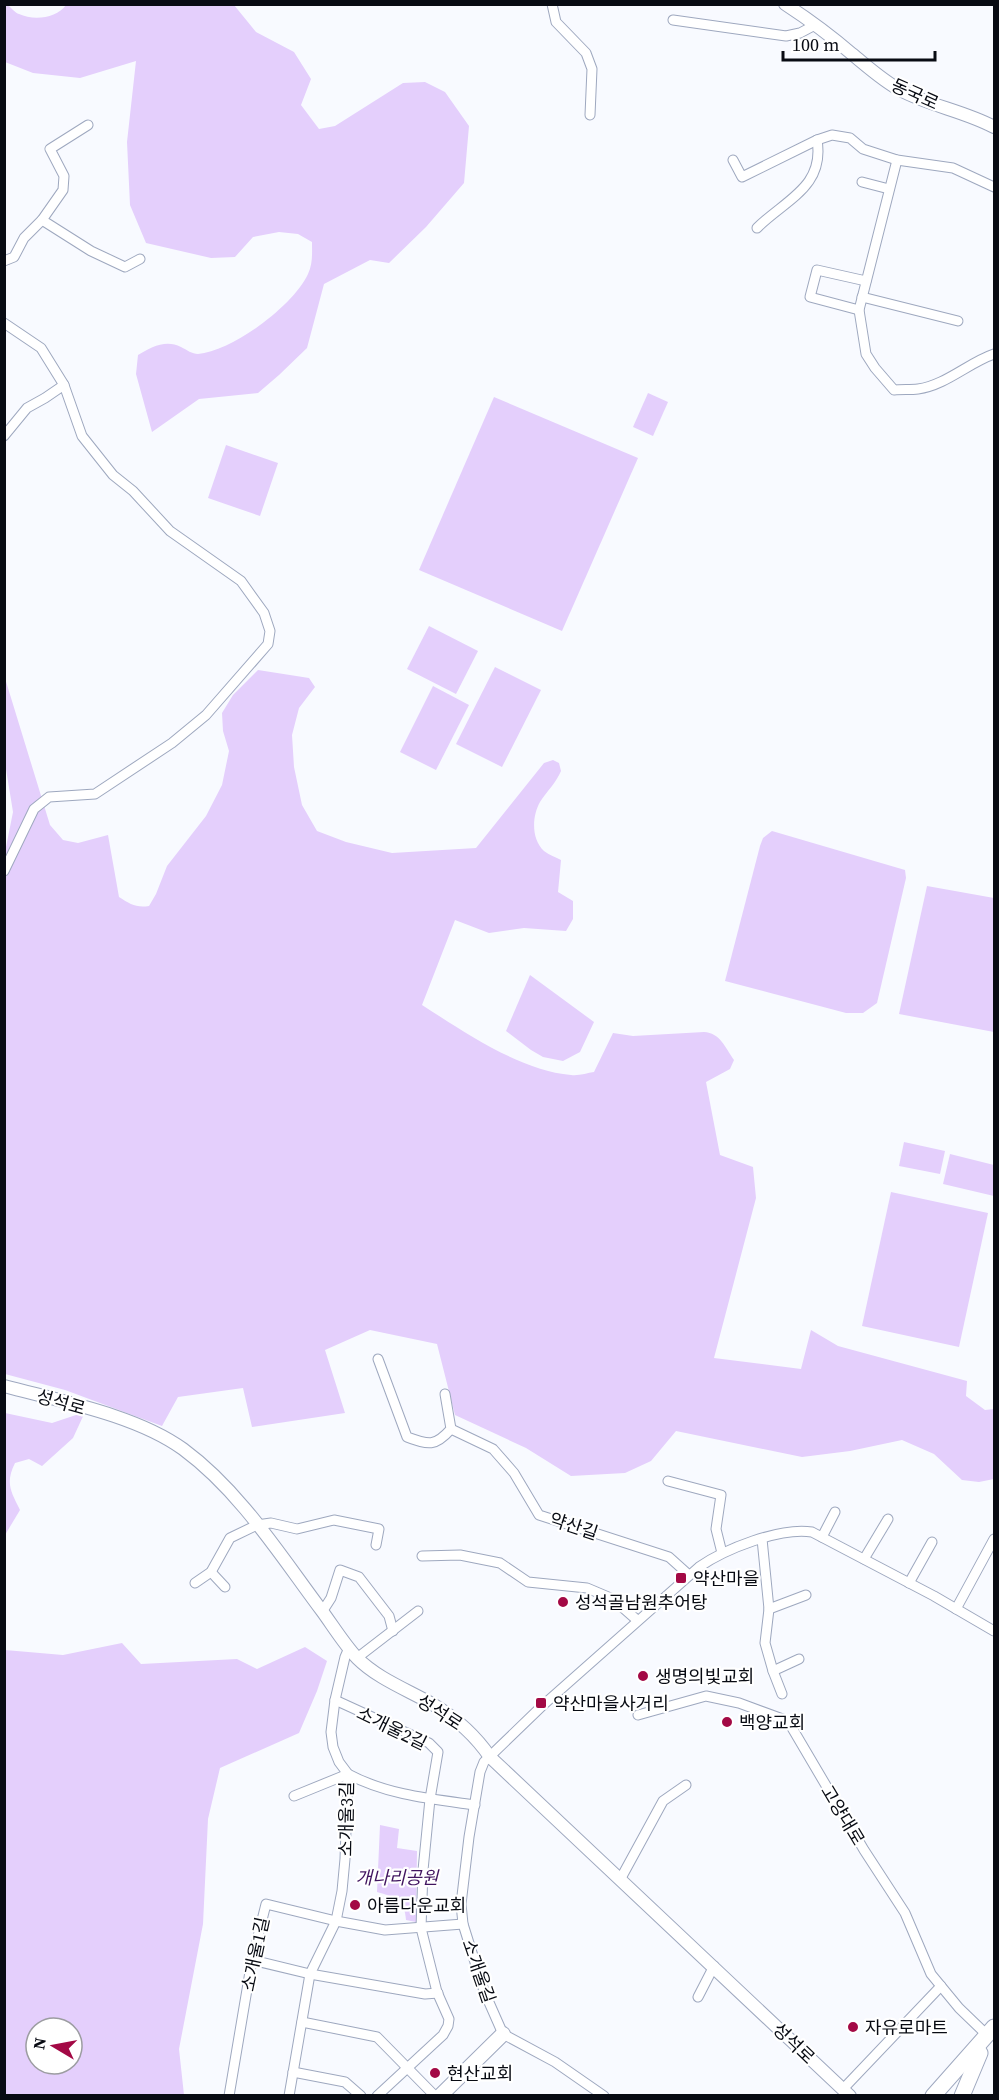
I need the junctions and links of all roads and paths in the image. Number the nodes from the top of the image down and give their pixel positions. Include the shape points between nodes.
1 (552, 4) edge
2 (785, 4) edge
3 (673, 20) dead end
4 (815, 24) junction
5 (590, 115) dead end
6 (88, 125) dead end
7 (994, 127) edge
8 (817, 140) junction
9 (733, 160) dead end
10 (897, 160) junction
11 (862, 182) dead end
12 (994, 187) edge
13 (889, 189) junction
14 (42, 220) junction
15 (757, 228) dead end
16 (140, 259) dead end
17 (4, 261) edge
18 (866, 281) junction
19 (862, 297) junction
20 (859, 310) junction
21 (958, 321) dead end
22 (4, 323) edge
23 (994, 354) edge
24 (64, 385) junction
25 (4, 436) edge
26 (4, 871) edge
27 (378, 1359) dead end
28 (4, 1386) edge
29 (445, 1394) dead end
30 (451, 1429) junction
31 (668, 1481) dead end
32 (835, 1512) dead end
33 (888, 1519) dead end
34 (257, 1524) junction
35 (822, 1537) junction
36 (762, 1539) junction
37 (994, 1539) edge
38 (933, 1542) dead end
39 (376, 1545) dead end
40 (722, 1553) junction
41 (422, 1556) dead end
42 (864, 1559) junction
43 (211, 1572) junction
44 (689, 1575) junction
45 (195, 1583) dead end
46 (909, 1583) junction
47 (225, 1587) dead end
48 (806, 1595) dead end
49 (769, 1609) junction
50 (956, 1609) junction
51 (418, 1611) dead end
52 (322, 1612) junction
53 (637, 1620) junction
54 (393, 1631) junction
55 (994, 1631) edge
56 (353, 1653) junction
57 (799, 1659) dead end
58 (772, 1671) junction
59 (782, 1694) dead end
60 (335, 1700) junction
61 (638, 1715) dead end
62 (490, 1757) junction
63 (348, 1774) junction
64 (686, 1785) dead end
65 (294, 1796) dead end
66 (430, 1799) junction
67 (475, 1805) junction
68 (621, 1878) junction
69 (336, 1921) junction
70 (463, 1924) junction
71 (421, 1928) junction
72 (252, 1960) junction
73 (714, 1966) junction
74 (310, 1974) junction
75 (941, 1986) junction
76 (438, 1993) junction
77 (698, 1997) dead end
78 (302, 2022) junction
79 (992, 2033) edge
80 (503, 2034) junction
81 (980, 2053) junction
82 (407, 2067) junction
83 (293, 2072) junction
84 (847, 2092) edge
85 (229, 2096) edge
86 (288, 2096) edge
87 (361, 2096) edge
88 (377, 2096) edge
89 (435, 2096) edge
90 (440, 2096) edge
91 (604, 2096) edge
92 (933, 2096) edge
93 (944, 2096) edge
94 (962, 2096) edge

1 - 5 street via 556,22 586,53 592,69
2 - 4 street, 동국로
3 - 4 street via 786,36
4 - 7 street, 동국로 via 900,90
6 - 14 street via 50,149 64,176 63,190
8 - 9 street via 742,177
8 - 10 street via 832,135 850,138 863,148
8 - 15 street via 820,153 812,179 795,199
10 - 12 street via 953,168
10 - 13 street
11 - 13 street
13 - 18 street
14 - 16 street via 124,267
14 - 17 street via 24,238 14,257
18 - 19 street
18 - 20 street via 817,270 810,297
19 - 20 street
19 - 21 street
20 - 23 street via 866,354 894,390 928,386
22 - 24 street via 41,348
24 - 25 street via 27,408
24 - 26 street via 82,436 99,459 170,531 241,581 264,613 270,631 268,644 206,715 172,743 95,794 49,797 34,809
27 - 30 street via 407,1437 424,1444 440,1441
28 - 34 street, 성석로 via 118,1418 183,1449 222,1483
29 - 30 street
30 - 44 street, 약산길 via 493,1449 514,1473 539,1515 669,1557
31 - 40 street via 721,1495 716,1529
32 - 35 street
33 - 42 street
34 - 39 street via 297,1529 334,1520 379,1529
34 - 43 street via 230,1538
34 - 52 street, 성석로
35 - 36 street via 798,1531
35 - 42 street
36 - 40 street
36 - 49 street
37 - 50 street
38 - 46 street
40 - 44 street
41 - 53 street via 460,1555 500,1563 528,1582 587,1588 613,1599
42 - 46 street
43 - 45 street
43 - 47 street
44 - 53 street
46 - 50 street
48 - 49 street
49 - 58 street via 765,1643
50 - 55 street
51 - 54 street
52 - 54 street via 340,1570 360,1577 390,1616
52 - 56 street, 성석로
53 - 62 street
54 - 56 street
56 - 60 street, 소개울3길 via 345,1658
56 - 62 street, 성석로 via 378,1674 456,1720 477,1738
57 - 58 street
58 - 59 street
60 - 63 street, 소개울3길 via 333,1747
60 - 66 street, 소개울2길 via 429,1743 438,1752
61 - 75 street, 고양대로 via 706,1696 788,1721 905,1913 931,1974
62 - 67 street, 소개울길 via 481,1768
62 - 68 street, 성석로
63 - 65 street
63 - 66 street via 366,1784
63 - 69 street, 소개울3길 via 345,1859
64 - 68 street via 663,1801
66 - 67 street
66 - 71 street, 소개울2길
67 - 70 street, 소개울길 via 461,1904
68 - 73 street, 성석로
69 - 71 street, 소개울1길 via 386,1930
69 - 72 street, 소개울1길 via 266,1904
69 - 74 street, 소개울3길
70 - 71 street, 소개울1길
70 - 80 street, 소개울길
71 - 76 street, 소개울2길
72 - 74 street
72 - 85 street, 소개울1길
73 - 77 street
73 - 84 street, 성석로
74 - 76 street
74 - 78 street, 소개울3길
75 - 79 street, 고양대로 via 958,2008
75 - 84 street
76 - 82 street, 소개울2길 via 448,2026
78 - 82 street via 377,2037
78 - 83 street, 소개울3길
79 - 81 main road
79 - 92 main road
80 - 90 main road
80 - 91 street via 555,2062
81 - 93 main road
81 - 94 main road
82 - 88 street, 소개울2길
82 - 89 street
83 - 86 street, 소개울3길
83 - 87 street via 345,2082

